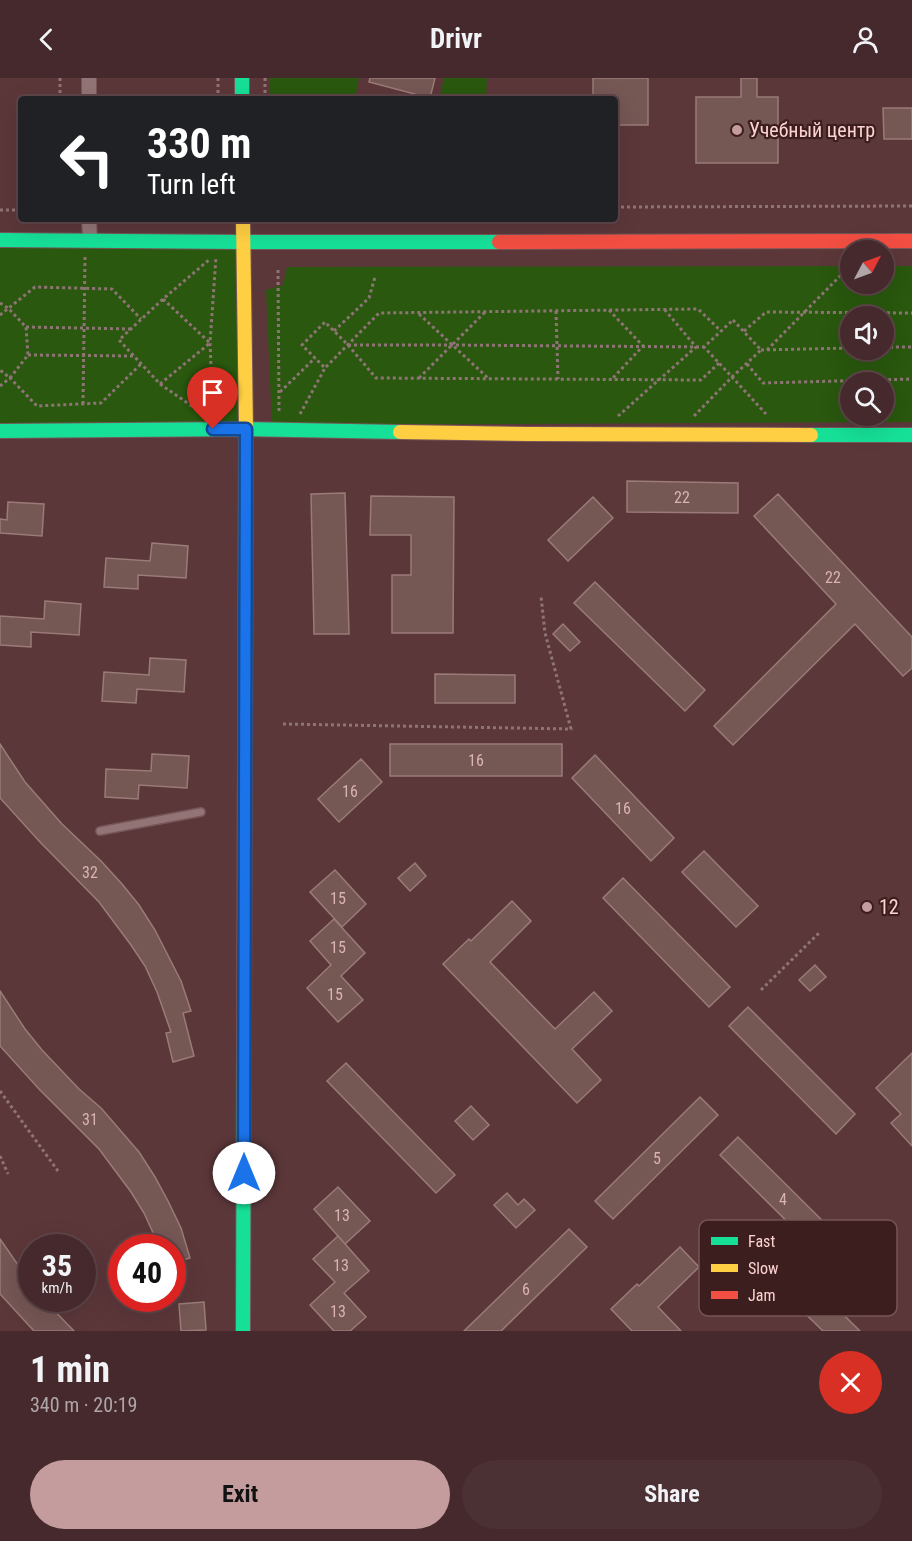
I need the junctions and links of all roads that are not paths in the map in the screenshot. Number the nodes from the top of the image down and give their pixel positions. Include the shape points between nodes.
1 (89, 78) edge
2 (242, 78) edge
3 (89, 96) edge
4 (242, 96) edge
5 (90, 222) edge
6 (243, 222) edge
7 (0, 240) edge
8 (90, 240) junction
9 (912, 241) edge
10 (243, 242) junction
11 (246, 429) junction
12 (0, 431) edge
13 (912, 435) edge
14 (201, 813) dead end
15 (100, 831) dead end
16 (243, 1331) edge

1 - 3 street
2 - 4 street
5 - 8 street
6 - 10 street
7 - 8 street
8 - 10 street
9 - 10 street
10 - 11 street
11 - 12 street
11 - 13 street
11 - 16 street
14 - 15 lane

